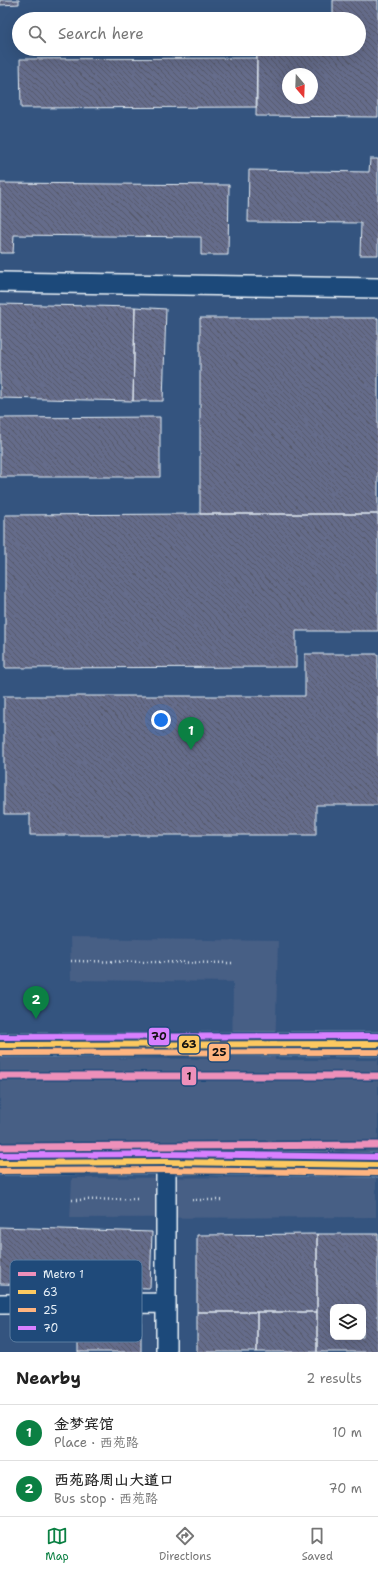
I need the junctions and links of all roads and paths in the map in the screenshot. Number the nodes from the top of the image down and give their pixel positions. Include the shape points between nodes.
1 (0, 282) edge
2 (378, 288) edge
3 (71, 960) dead end
4 (234, 963) dead end
5 (378, 1044) edge
6 (0, 1045) edge
7 (166, 1162) junction
8 (0, 1163) edge
9 (378, 1165) edge
10 (142, 1199) dead end
11 (72, 1200) dead end
12 (142, 1303) edge
13 (166, 1303) junction
14 (0, 1304) edge
15 (10, 1304) edge
16 (166, 1352) edge

1 - 2 lane
3 - 4 path
5 - 6 main road
7 - 8 main road
7 - 9 main road
7 - 13 lane
10 - 11 path
12 - 13 lane
13 - 16 lane
14 - 15 lane

